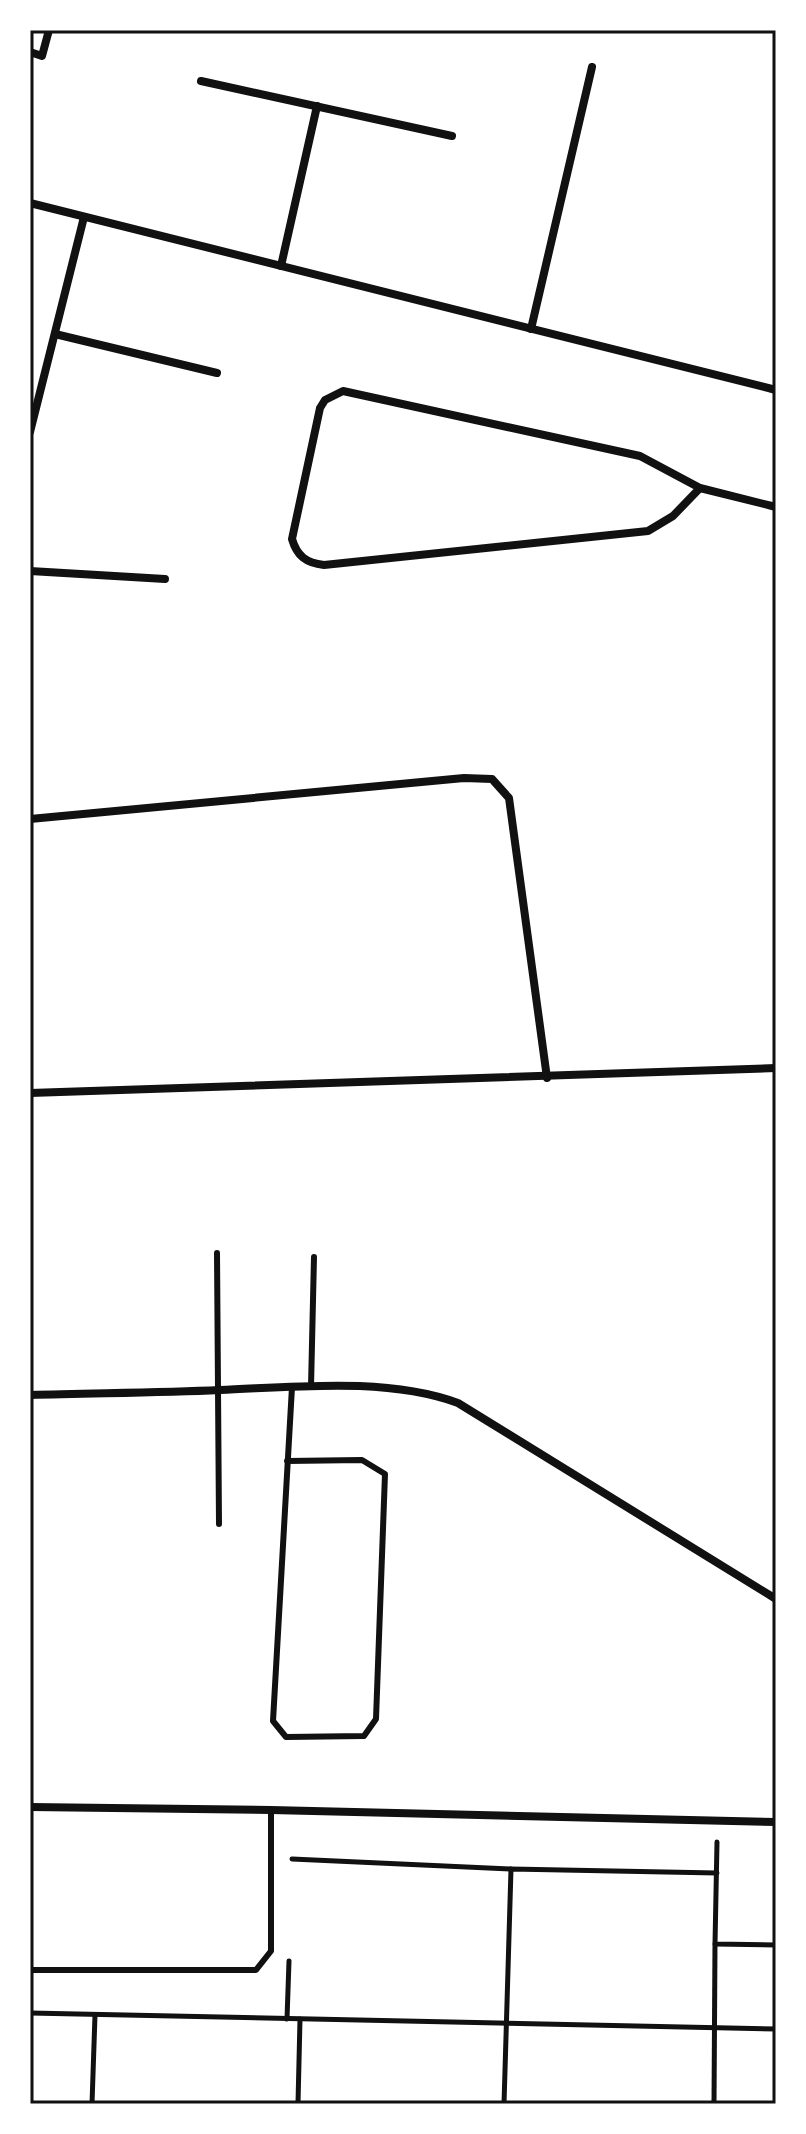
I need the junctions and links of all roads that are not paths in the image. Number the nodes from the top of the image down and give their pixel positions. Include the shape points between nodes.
1 (49, 30) edge
2 (30, 52) edge
3 (592, 67) dead end
4 (201, 81) dead end
5 (317, 106) junction
6 (452, 136) dead end
7 (30, 203) edge
8 (84, 217) junction
9 (281, 266) junction
10 (531, 329) junction
11 (55, 334) junction
12 (217, 373) dead end
13 (776, 390) edge
14 (30, 432) edge
15 (700, 488) junction
16 (776, 507) edge
17 (30, 571) edge
18 (165, 579) dead end
19 (30, 819) edge
20 (776, 1068) edge
21 (547, 1078) junction
22 (30, 1093) edge
23 (217, 1253) dead end
24 (314, 1257) dead end
25 (292, 1387) junction
26 (311, 1387) junction
27 (218, 1390) junction
28 (30, 1395) edge
29 (287, 1461) junction
30 (219, 1524) dead end
31 (776, 1599) edge
32 (30, 1807) edge
33 (271, 1810) junction
34 (776, 1822) edge
35 (30, 1970) edge

1 - 2 street via 42,56
3 - 10 street
4 - 5 street
5 - 6 street
5 - 9 street
7 - 8 street
8 - 9 street
8 - 11 street
9 - 10 street
10 - 13 street
11 - 12 street
11 - 14 street
15 - 15 street via 640,456 343,391 320,408 292,539 302,559 324,565 648,531 673,516
15 - 16 street
17 - 18 street
19 - 21 street via 492,779 509,798
20 - 21 street
21 - 22 street
23 - 27 lane
24 - 26 lane
25 - 26 street
25 - 27 street
25 - 29 lane
26 - 31 street via 397,1387 458,1403
27 - 28 street
27 - 30 lane
29 - 29 lane via 273,1721 286,1737 364,1736 376,1719 385,1474 362,1460
32 - 33 street
33 - 34 street
33 - 35 lane via 271,1951 256,1970

